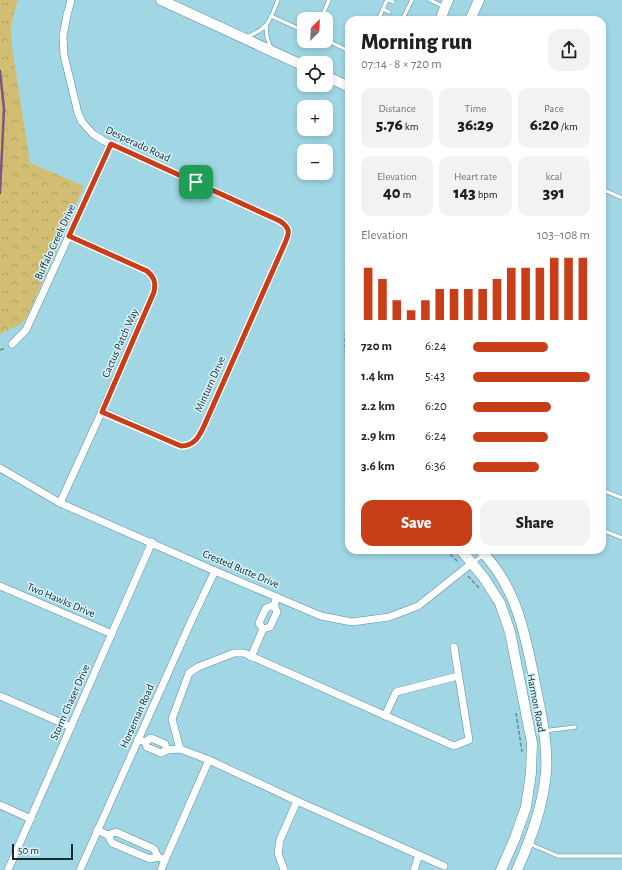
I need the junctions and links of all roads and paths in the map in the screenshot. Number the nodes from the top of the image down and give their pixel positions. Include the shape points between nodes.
1 (71, 0) edge
2 (161, 0) edge
3 (278, 0) edge
4 (329, 0) edge
5 (388, 0) edge
6 (412, 0) edge
7 (430, 0) edge
8 (479, 0) edge
9 (393, 2) dead end
10 (447, 4) edge
11 (402, 6) dead end
12 (383, 9) junction
13 (408, 9) junction
14 (324, 12) edge
15 (389, 12) dead end
16 (271, 16) junction
17 (381, 16) edge
18 (404, 16) edge
19 (442, 16) edge
20 (472, 16) edge
21 (266, 26) junction
22 (297, 28) edge
23 (245, 38) junction
24 (333, 43) edge
25 (345, 49) edge
26 (272, 50) junction
27 (297, 62) edge
28 (333, 79) edge
29 (345, 85) edge
30 (111, 144) junction
31 (606, 191) edge
32 (622, 198) edge
33 (69, 236) junction
34 (285, 243) joint
35 (12, 344) dead end
36 (102, 412) junction
37 (0, 468) edge
38 (606, 492) edge
39 (622, 498) edge
40 (60, 503) junction
41 (606, 532) edge
42 (622, 538) edge
43 (152, 542) junction
44 (450, 554) edge
45 (464, 554) edge
46 (483, 554) edge
47 (486, 554) edge
48 (472, 563) junction
49 (464, 570) junction
50 (215, 571) junction
51 (0, 586) edge
52 (482, 591) dead end
53 (277, 597) junction
54 (274, 605) junction
55 (263, 629) junction
56 (112, 634) junction
57 (454, 647) dead end
58 (251, 657) junction
59 (458, 676) junction
60 (0, 696) edge
61 (515, 706) dead end
62 (385, 716) junction
63 (71, 727) junction
64 (575, 727) dead end
65 (544, 731) junction
66 (138, 739) junction
67 (180, 749) junction
68 (523, 758) dead end
69 (209, 760) junction
70 (297, 801) junction
71 (0, 805) edge
72 (31, 819) junction
73 (97, 830) junction
74 (108, 835) junction
75 (529, 843) junction
76 (419, 855) junction
77 (622, 856) edge
78 (158, 857) junction
79 (165, 860) junction
80 (444, 866) dead end
81 (8, 870) edge
82 (80, 870) edge
83 (161, 870) edge
84 (284, 870) edge
85 (414, 870) edge
86 (501, 870) edge
87 (517, 870) edge

1 - 30 street, Desperado Road via 63,36 64,56 78,113 86,128
2 - 23 street
3 - 16 lane
4 - 14 lane
5 - 9 lane
5 - 12 lane
6 - 13 lane
7 - 10 lane
8 - 20 street
10 - 19 street
11 - 13 lane
12 - 15 lane
12 - 17 lane
13 - 18 lane
16 - 21 lane
16 - 22 lane
21 - 23 lane
21 - 26 lane
23 - 26 street
24 - 25 lane
26 - 27 street
28 - 29 street
30 - 33 street, Buffalo Creek Drive
30 - 34 street, Desperado Road via 280,221 288,230
31 - 32 lane
33 - 35 street, Buffalo Creek Drive via 26,330
33 - 36 street, Cactus Patch Way via 147,271 153,276 156,284
34 - 36 street, Minturn Drive via 204,426 194,442 181,446
36 - 40 street, Cactus Patch Way
37 - 40 street, Crested Butte Drive
38 - 39 lane
40 - 43 street, Crested Butte Drive
41 - 42 lane
43 - 50 street, Crested Butte Drive
43 - 56 street, Storm Chaser Drive
44 - 49 path
45 - 48 street, Harmon Road
46 - 48 lane
47 - 65 street, Harmon Road via 515,604 527,641
48 - 49 street, Crested Butte Drive
48 - 86 street, Harmon Road via 500,604 510,632 532,743 526,806
49 - 52 path
49 - 53 street, Crested Butte Drive via 418,606 389,617 352,622 321,616
50 - 53 street, Crested Butte Drive
50 - 66 street, Horseman Road
51 - 56 street, Two Hawks Drive
53 - 54 street
54 - 55 street via 266,608 260,623
54 - 55 street via 277,612 270,627
55 - 58 street
56 - 63 street, Storm Chaser Drive
57 - 59 street
58 - 62 street
58 - 67 street via 244,653 234,653 189,673 172,719
59 - 62 street via 396,692
59 - 62 street via 469,740 454,746
60 - 63 street
61 - 68 path
63 - 72 street, Storm Chaser Drive
64 - 65 lane
65 - 75 street, Harmon Road via 546,770 542,802
66 - 67 street via 145,742 147,747 161,753
66 - 73 street, Horseman Road
67 - 69 street
69 - 70 street
69 - 79 street
70 - 76 street
70 - 84 street via 280,840 278,853
71 - 72 street
72 - 81 street, Storm Chaser Drive
73 - 74 street
73 - 82 street, Horseman Road
74 - 78 street via 112,843 150,859
74 - 78 street via 116,832 154,849
75 - 77 lane via 558,856
75 - 87 street, Harmon Road
76 - 80 street
76 - 85 street
78 - 79 street
79 - 83 street

